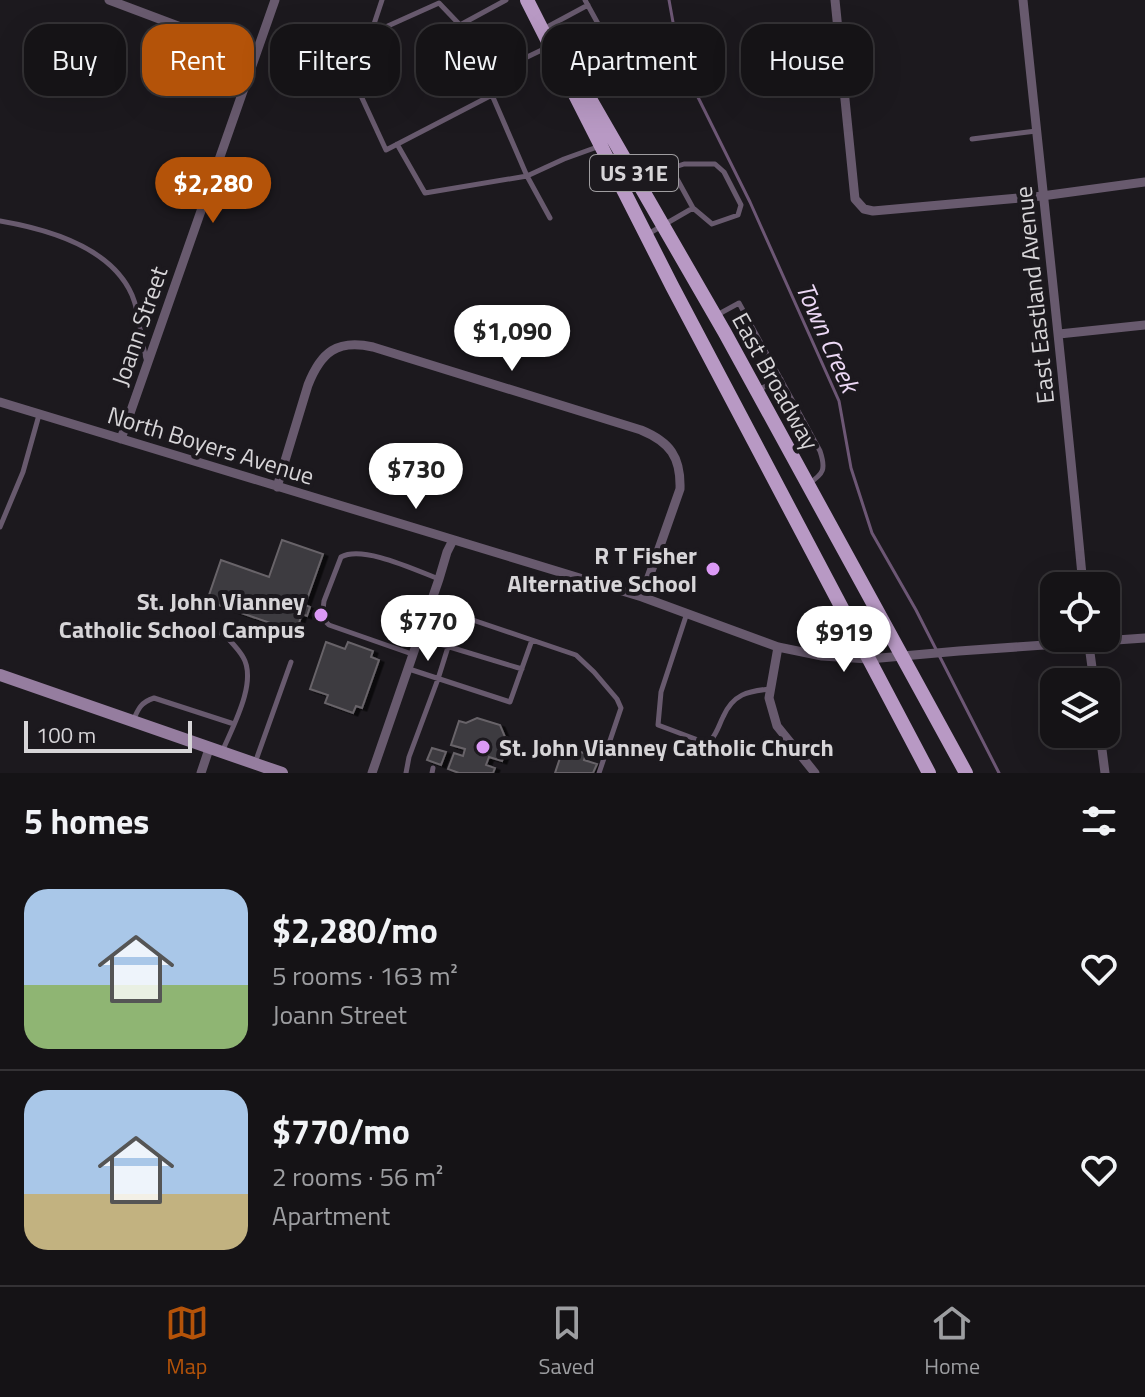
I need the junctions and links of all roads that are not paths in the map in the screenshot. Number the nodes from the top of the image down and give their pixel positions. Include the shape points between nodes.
1 (109, 0) edge
2 (275, 0) edge
3 (382, 0) edge
4 (506, 0) edge
5 (527, 0) edge
6 (835, 0) edge
7 (1023, 0) edge
8 (437, 2) edge
9 (586, 2) edge
10 (543, 21) junction
11 (374, 24) edge
12 (391, 24) edge
13 (459, 24) edge
14 (462, 24) edge
15 (545, 24) edge
16 (598, 24) edge
17 (255, 55) junction
18 (361, 96) edge
19 (490, 96) edge
20 (492, 96) edge
21 (579, 96) edge
22 (589, 96) edge
23 (1036, 131) junction
24 (972, 139) dead end
25 (397, 144) junction
26 (601, 146) junction
27 (671, 168) junction
28 (527, 176) junction
29 (638, 180) junction
30 (1145, 182) edge
31 (1042, 196) junction
32 (693, 208) junction
33 (550, 218) dead end
34 (0, 221) edge
35 (663, 225) junction
36 (646, 235) junction
37 (715, 316) junction
38 (1145, 325) edge
39 (1059, 334) junction
40 (148, 363) junction
41 (781, 379) junction
42 (757, 391) junction
43 (0, 402) edge
44 (39, 414) junction
45 (121, 439) junction
46 (808, 484) junction
47 (277, 487) junction
48 (0, 527) edge
49 (453, 540) junction
50 (1082, 572) edge
51 (439, 579) junction
52 (642, 597) junction
53 (687, 613) junction
54 (209, 632) dead end
55 (419, 637) junction
56 (1145, 638) edge
57 (1120, 639) edge
58 (532, 640) junction
59 (1040, 644) edge
60 (449, 646) junction
61 (778, 647) junction
62 (413, 654) junction
63 (901, 656) junction
64 (869, 659) junction
65 (291, 662) dead end
66 (408, 669) junction
67 (522, 669) junction
68 (0, 675) edge
69 (438, 679) junction
70 (771, 689) junction
71 (132, 722) junction
72 (234, 724) junction
73 (1102, 748) edge
74 (215, 751) junction
75 (255, 764) junction
76 (201, 773) edge
77 (282, 773) edge
78 (372, 773) edge
79 (406, 773) edge
80 (599, 773) edge
81 (815, 773) edge
82 (929, 773) edge
83 (966, 773) edge
84 (1105, 773) edge

1 - 17 street
2 - 17 street, Joann Street
3 - 11 lane
4 - 14 lane
5 - 10 main road, East Broadway / US 31E
6 - 31 street via 855,199 864,209
7 - 23 street, East Eastland Avenue
8 - 12 lane
8 - 13 lane
9 - 10 lane
9 - 16 lane
10 - 15 main road, East Broadway / US 31E
17 - 40 street, Joann Street
18 - 25 lane via 386,150
19 - 25 lane
20 - 28 lane
21 - 26 main road, East Broadway / US 31E
22 - 29 main road, East Broadway / US 31E
23 - 24 lane
23 - 31 street, East Eastland Avenue
25 - 28 lane via 425,193
26 - 28 lane
26 - 36 main road, East Broadway / US 31E
27 - 29 lane
27 - 32 lane
27 - 32 lane via 715,164 741,205 738,215 712,224
28 - 33 lane
29 - 35 main road, East Broadway / US 31E
30 - 31 street
31 - 39 street, East Eastland Avenue
32 - 35 lane
34 - 40 lane via 64,239 105,260 133,297
35 - 36 lane
35 - 37 main road, East Broadway / US 31E
36 - 64 main road, East Broadway / US 31E
37 - 41 lane via 739,303
37 - 42 main road, East Broadway / US 31E
38 - 39 street
39 - 50 street, East Eastland Avenue
40 - 45 street, Joann Street
41 - 42 lane
41 - 46 lane via 823,459 821,476
42 - 46 main road, East Broadway / US 31E
43 - 44 street, North Boyers Avenue
44 - 45 street, North Boyers Avenue
44 - 48 lane
45 - 47 street, North Boyers Avenue
46 - 63 main road, East Broadway / US 31E
47 - 49 street, North Boyers Avenue
47 - 52 street via 321,358 346,345 373,347 641,430 668,445 677,462 680,489
49 - 51 street
49 - 52 street, North Boyers Avenue
51 - 55 street
51 - 62 lane via 349,552 341,557 324,601 322,618 329,625
52 - 53 street, North Boyers Avenue
53 - 61 street, North Boyers Avenue
53 - 70 lane via 661,692 658,725 711,740 738,697
54 - 72 lane via 223,633 244,658 249,675
55 - 60 lane
55 - 62 street
56 - 57 street, North Boyers Avenue
58 - 60 lane via 458,615
58 - 67 lane
58 - 80 lane via 576,655 617,699 621,708
59 - 63 street, North Boyers Avenue
60 - 67 lane
60 - 69 lane
61 - 64 street, North Boyers Avenue
61 - 70 street
62 - 66 street
63 - 64 street, North Boyers Avenue
63 - 83 main road, East Broadway / US 31E
64 - 82 main road, East Broadway / US 31E
65 - 75 lane
66 - 69 lane
66 - 78 street
67 - 69 lane via 510,702
68 - 71 main road
69 - 79 lane
70 - 81 street via 777,726
71 - 72 lane via 145,701 154,698
71 - 74 main road
72 - 74 lane
73 - 84 street
74 - 75 main road
74 - 76 street
75 - 77 main road

